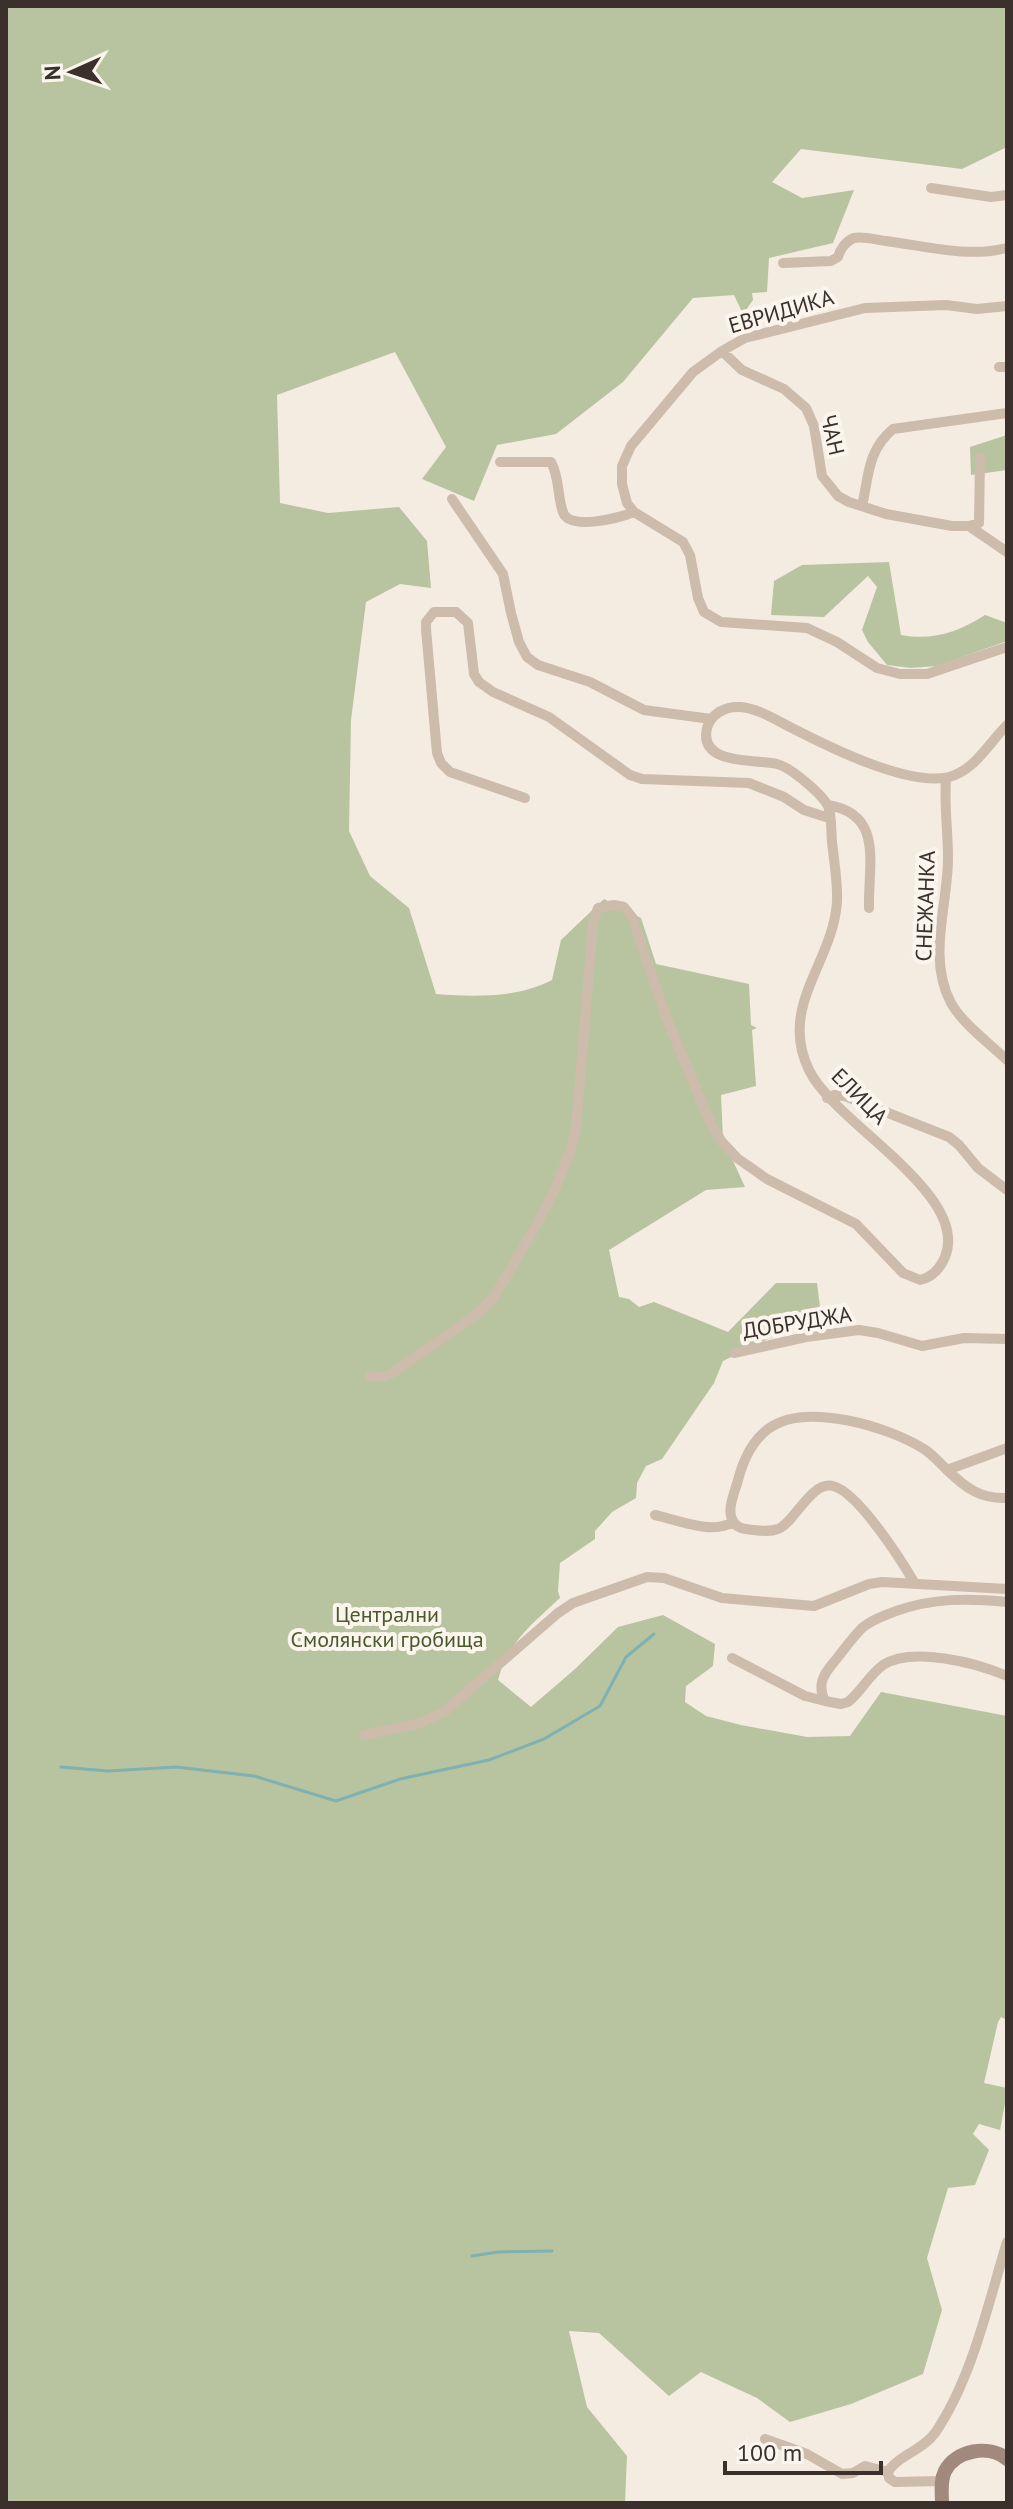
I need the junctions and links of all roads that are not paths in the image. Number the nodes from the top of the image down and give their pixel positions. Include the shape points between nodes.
1 (931, 188) dead end
2 (1007, 195) edge
3 (1007, 248) edge
4 (783, 263) dead end
5 (1007, 306) edge
6 (722, 351) junction
7 (1007, 413) edge
8 (980, 458) dead end
9 (500, 462) dead end
10 (452, 499) dead end
11 (862, 506) junction
12 (634, 512) junction
13 (969, 526) junction
14 (1007, 552) edge
15 (1007, 647) edge
16 (711, 719) junction
17 (1007, 725) edge
18 (946, 778) junction
19 (525, 798) dead end
20 (828, 805) junction
21 (829, 818) junction
22 (869, 908) dead end
23 (1007, 1060) edge
24 (827, 1098) junction
25 (1007, 1190) edge
26 (1007, 1339) edge
27 (734, 1353) dead end
28 (370, 1376) dead end
29 (1007, 1448) edge
30 (947, 1470) junction
31 (1007, 1498) edge
32 (655, 1515) dead end
33 (733, 1522) junction
34 (914, 1582) junction
35 (1007, 1589) edge
36 (1007, 1602) edge
37 (732, 1658) dead end
38 (1007, 1676) edge
39 (825, 1701) junction
40 (364, 1735) dead end
41 (1007, 2242) edge
42 (765, 2439) dead end
43 (1007, 2448) edge
44 (987, 2451) junction
45 (1007, 2459) edge
46 (888, 2472) junction
47 (941, 2481) junction
48 (942, 2503) edge

1 - 2 street
3 - 4 street via 974,252 853,238 831,261
5 - 6 street, ЕВРИДИКА via 865,308 745,338
6 - 11 street, ЧАН via 742,370 801,402 811,417 827,484 838,496
6 - 12 street, ЕВРИДИКА via 693,372 631,446 622,466 622,484
7 - 11 street, ЧАН via 893,429 873,451
8 - 13 street via 979,523
9 - 12 street via 551,462 568,520 603,520
10 - 16 street via 503,574 527,657 644,710
11 - 13 street, ЧАН
12 - 15 street via 683,542 704,612 721,622 807,628 877,668 900,674 927,674
13 - 14 street, ЧАН
16 - 18 street via 723,709 757,711 858,760
16 - 20 street via 706,731 714,750 725,758 780,764
17 - 18 street via 973,764
18 - 23 street, СНЕЖАНКА via 947,890 939,936 943,975 959,1015
19 - 21 street via 450,772 441,763 426,629 434,612 456,612 468,623 479,682 549,717 630,775 749,783
20 - 21 street, ЕЛИЦА
20 - 22 street via 844,808 864,823
21 - 24 street, ЕЛИЦА via 837,903 806,989 799,1035 809,1071
24 - 25 street via 845,1096 949,1137
24 - 28 street, ЕЛИЦА via 909,1171 939,1208 949,1230 948,1248 941,1267 928,1278 903,1273 856,1224 767,1179 729,1151 711,1124 666,1017 632,917 624,907 598,908 576,1128 555,1189 494,1297 394,1372
26 - 27 street, ДОБРУДЖА via 964,1338 922,1346 859,1330
29 - 30 street
30 - 31 street via 969,1490
30 - 33 street via 927,1451 873,1427 820,1417 782,1421 754,1443 741,1467 731,1507
32 - 33 street via 711,1528
33 - 34 street via 764,1532 780,1528 813,1493 830,1485 849,1495
34 - 35 street
34 - 40 street via 869,1584 814,1606 722,1598 647,1577 573,1603 444,1712 417,1724
36 - 39 street via 929,1601 876,1618 821,1681
37 - 39 street
38 - 39 street via 986,1667 900,1658 881,1667 848,1702
41 - 46 street via 957,2392 929,2440
42 - 46 street via 842,2474 865,2466
43 - 44 street
44 - 45 street
44 - 47 street via 956,2459
46 - 47 street via 895,2482
47 - 48 street

